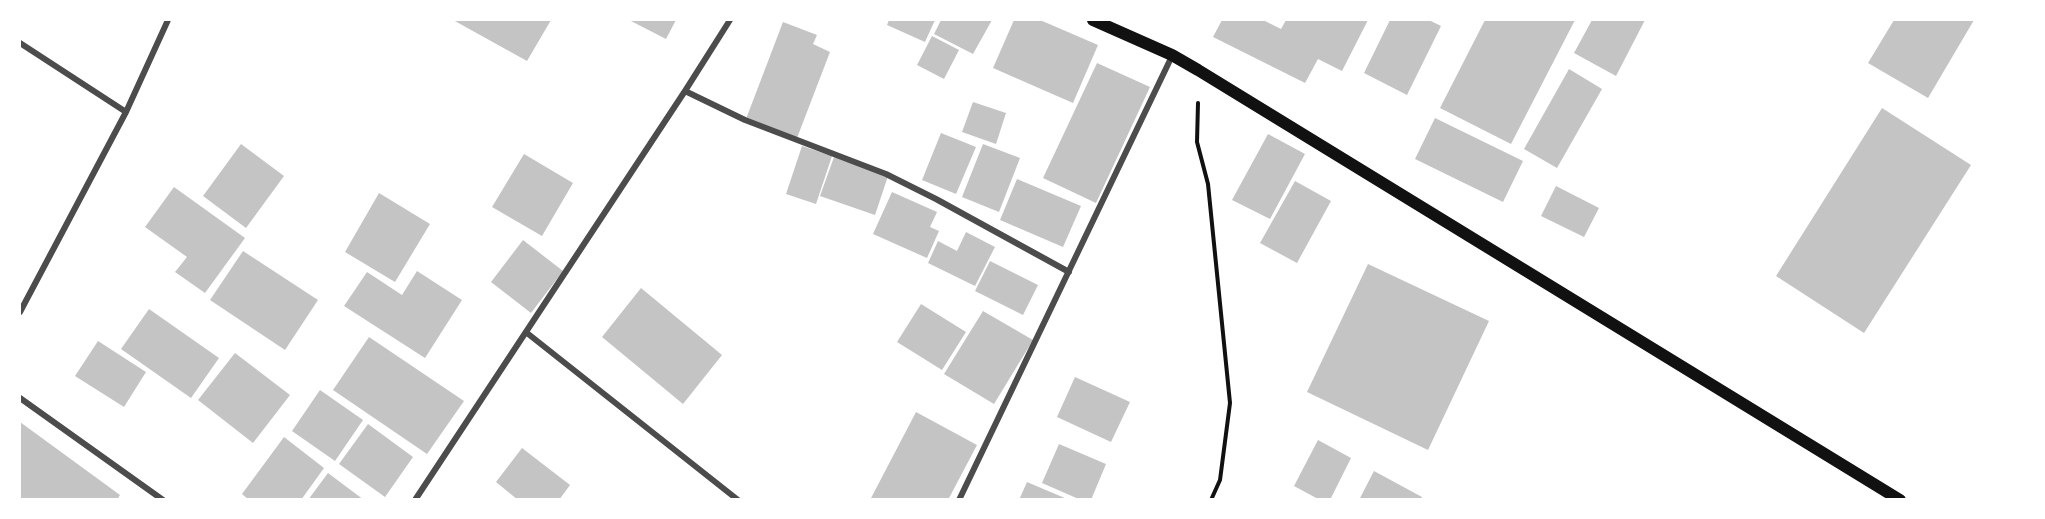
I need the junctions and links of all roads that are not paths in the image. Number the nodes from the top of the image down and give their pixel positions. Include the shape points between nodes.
1 (168, 20) edge
2 (730, 20) edge
3 (1093, 20) edge
4 (20, 43) edge
5 (1172, 55) junction
6 (686, 91) junction
7 (126, 112) junction
8 (1069, 272) junction
9 (20, 312) edge
10 (526, 333) junction
11 (20, 398) edge
12 (1898, 499) edge
13 (163, 500) edge
14 (415, 500) edge
15 (738, 500) edge
16 (959, 500) edge

1 - 7 street
2 - 6 street
3 - 5 main road
4 - 7 street
5 - 8 street
5 - 12 main road
6 - 8 street via 745,120 886,174
6 - 10 street
7 - 9 street
8 - 16 street
10 - 14 street
10 - 15 street
11 - 13 street

